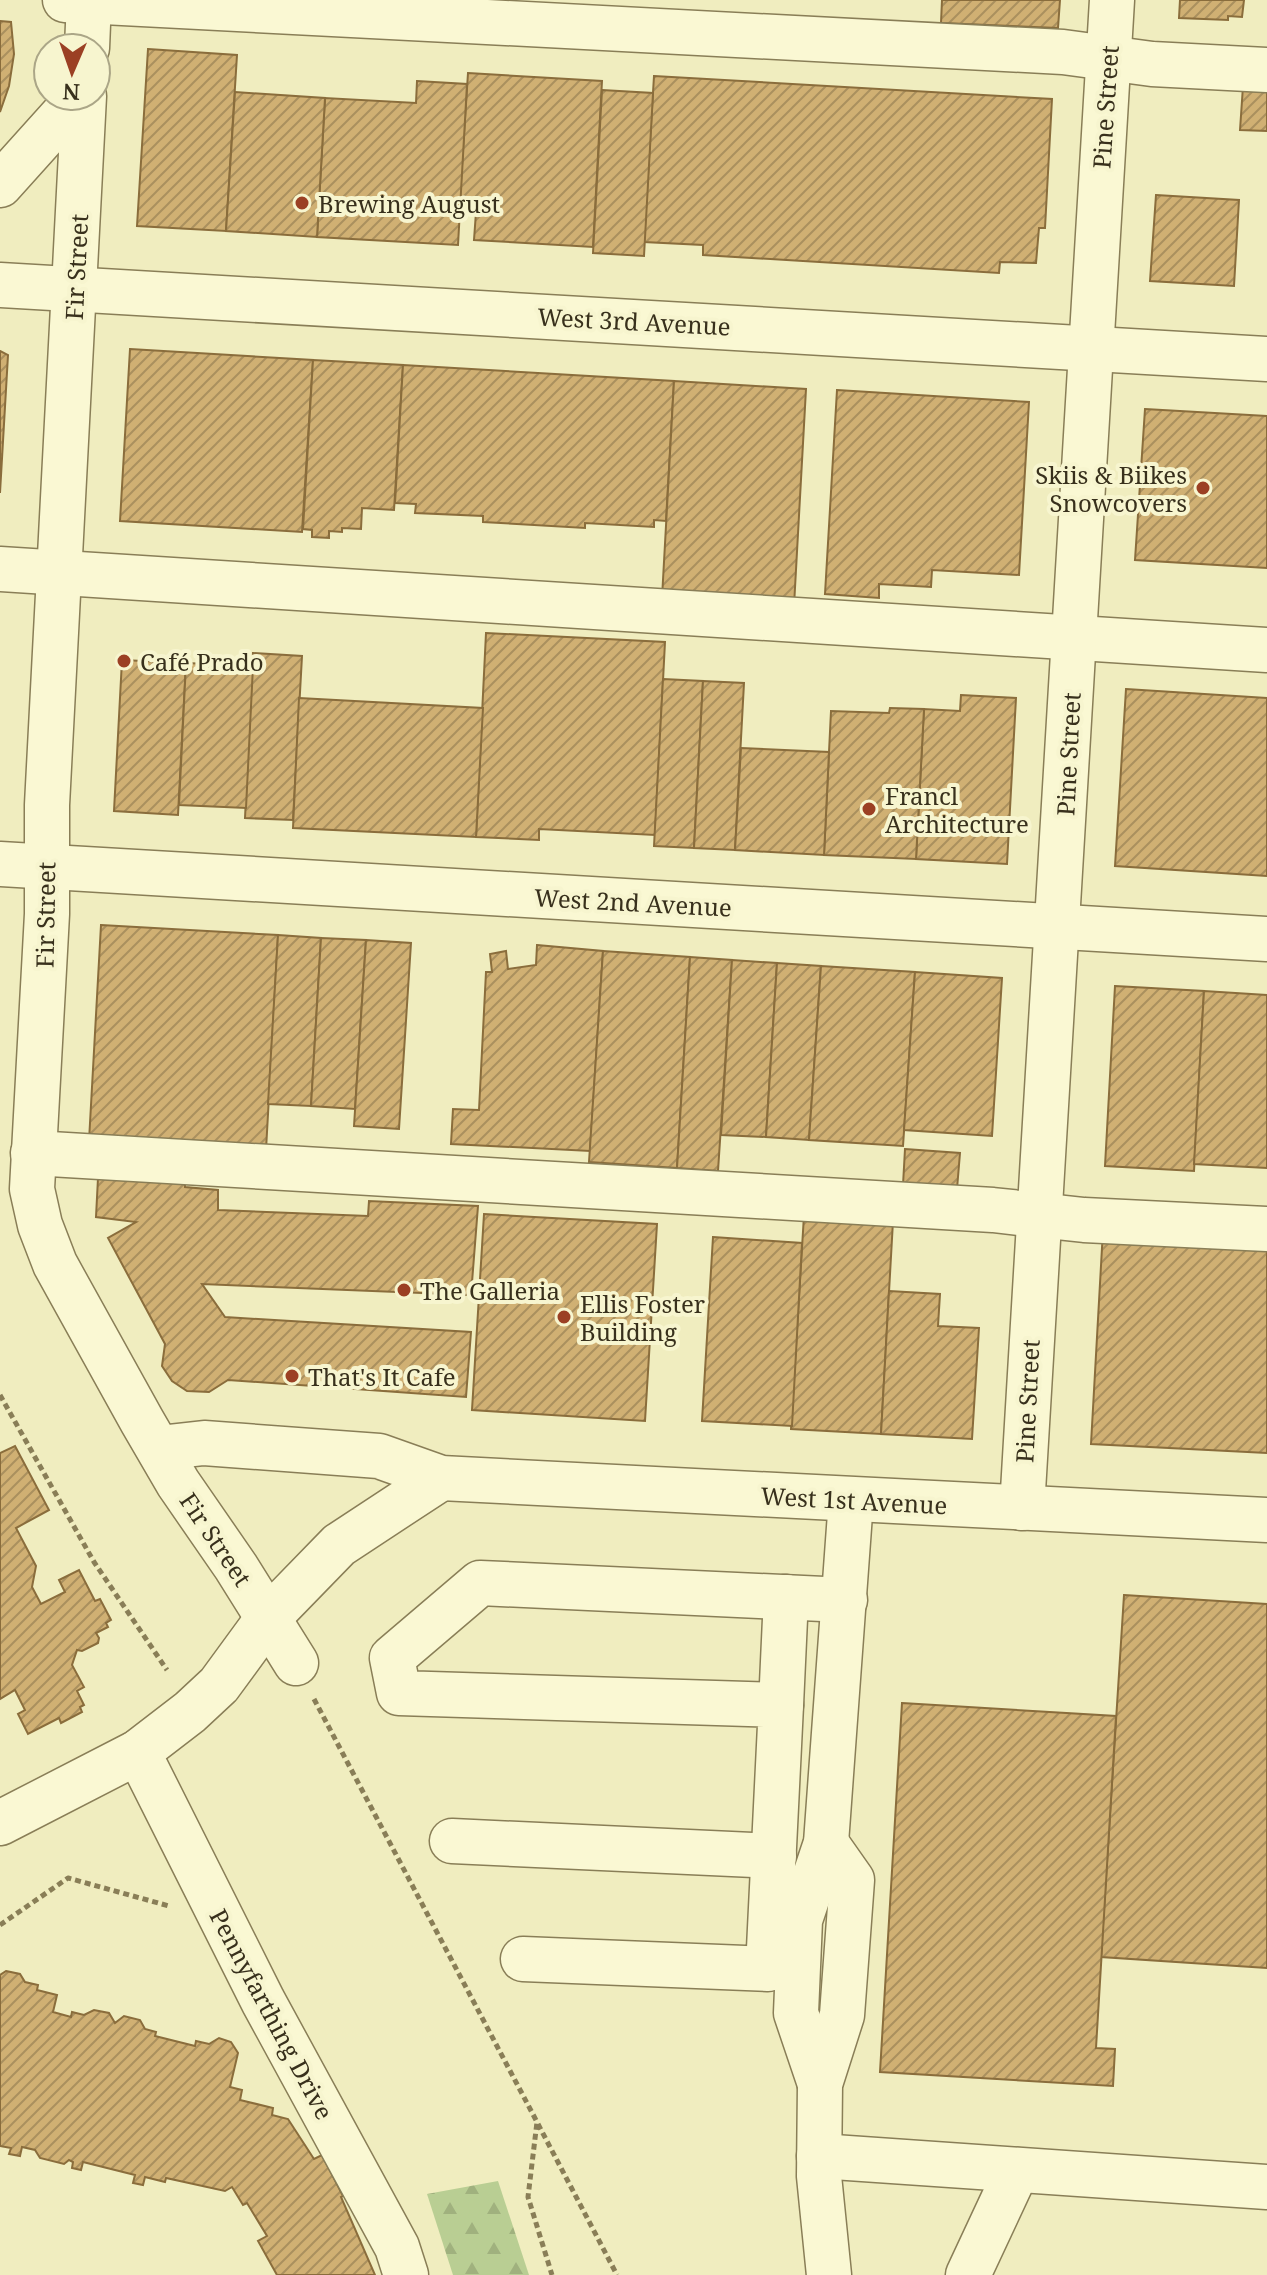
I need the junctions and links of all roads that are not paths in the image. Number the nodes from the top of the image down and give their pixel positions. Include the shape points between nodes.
1 (65, 0) edge
2 (89, 0) edge
3 (1112, 0) edge
4 (88, 32) edge
5 (1108, 57) junction
6 (1267, 70) edge
7 (67, 112) edge
8 (81, 112) edge
9 (0, 185) edge
10 (0, 285) edge
11 (75, 289) junction
12 (1089, 348) junction
13 (1267, 359) edge
14 (0, 569) edge
15 (60, 572) junction
16 (1074, 639) junction
17 (1267, 650) edge
18 (0, 864) edge
19 (46, 868) junction
20 (1058, 927) junction
21 (1267, 939) edge
22 (33, 1153) junction
23 (1038, 1215) junction
24 (1267, 1229) edge
25 (159, 1448) junction
26 (441, 1478) junction
27 (851, 1500) junction
28 (1022, 1508) junction
29 (1267, 1520) edge
30 (786, 1597) junction
31 (845, 1600) junction
32 (268, 1618) junction
33 (296, 1663) road end
34 (781, 1705) junction
35 (138, 1752) junction
36 (0, 1823) edge
37 (452, 1841) dead end
38 (774, 1856) junction
39 (523, 1959) dead end
40 (819, 2156) junction
41 (1017, 2170) junction
42 (1267, 2187) edge
43 (406, 2275) edge
44 (829, 2275) edge
45 (968, 2275) edge

1 - 2 street
2 - 4 street
2 - 5 street
3 - 5 street, Pine Street
5 - 6 street
5 - 12 street, Pine Street
7 - 9 street
8 - 11 street, Fir Street
10 - 11 street, West 3rd Avenue
11 - 12 street, West 3rd Avenue
11 - 15 street, Fir Street
12 - 13 street, West 3rd Avenue
12 - 16 street, Pine Street
14 - 15 street
15 - 16 street
15 - 19 street, Fir Street
16 - 17 street
16 - 20 street, Pine Street
18 - 19 street, West 2nd Avenue
19 - 20 street, West 2nd Avenue
19 - 22 street, Fir Street
20 - 21 street, West 2nd Avenue
20 - 23 street, Pine Street
22 - 23 street
22 - 25 street, Fir Street via 32,1189 55,1264
23 - 24 street
23 - 28 street, Pine Street
25 - 26 street, West 1st Avenue via 204,1443 379,1456
25 - 32 street, Fir Street
26 - 27 street, West 1st Avenue
26 - 32 street via 339,1545
27 - 28 street, West 1st Avenue
27 - 31 street
28 - 29 street, West 1st Avenue
30 - 31 street
30 - 34 street
30 - 34 street via 480,1583 392,1658 399,1693
31 - 40 street via 826,1843 852,1880 842,2015 820,2084
32 - 33 street, Fir Street
32 - 35 street via 219,1685
34 - 38 street
35 - 36 street
35 - 43 street, Pennyfarthing Drive via 263,2001 397,2247
37 - 38 street
38 - 39 street via 768,1969
40 - 41 street
40 - 44 street
41 - 42 street
41 - 45 street

